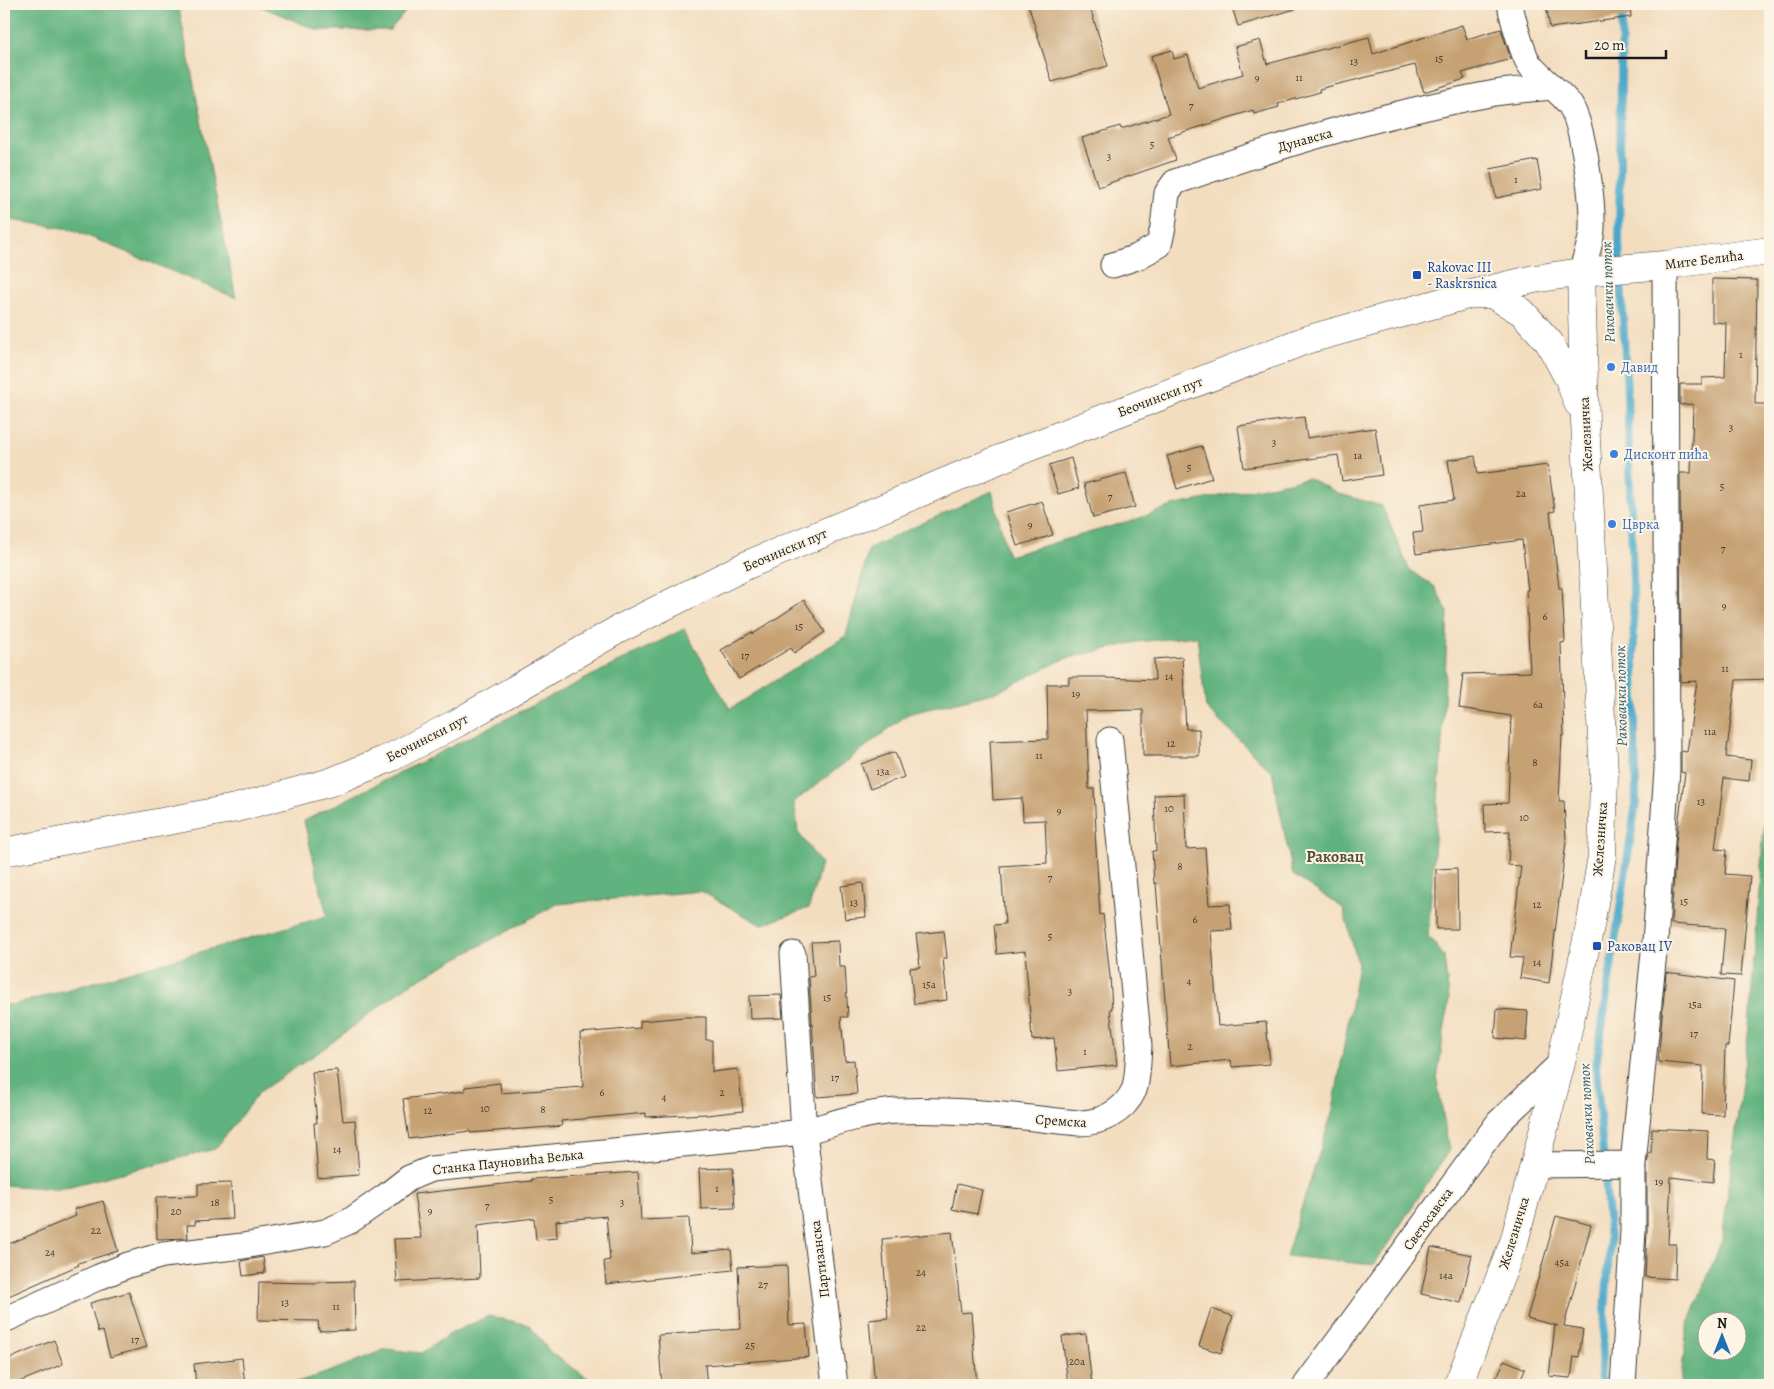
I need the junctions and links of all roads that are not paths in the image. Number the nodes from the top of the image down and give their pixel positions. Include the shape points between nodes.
1 (1510, 4) edge
2 (1552, 87) junction
3 (1770, 251) edge
4 (1113, 265) dead end
5 (1652, 266) junction
6 (1592, 271) junction
7 (1471, 294) junction
8 (1584, 421) junction
9 (1110, 740) dead end
10 (4, 852) edge
11 (793, 954) dead end
12 (1561, 1063) junction
13 (804, 1132) junction
14 (1634, 1164) junction
15 (1533, 1165) junction
16 (4, 1320) edge
17 (835, 1385) edge
18 (1306, 1385) edge
19 (1458, 1385) edge
20 (1623, 1385) edge

1 - 2 street via 1529,64
2 - 4 street, Дунавска via 1496,93 1394,115 1251,155 1175,182 1167,193 1159,245
2 - 6 street via 1570,106 1578,127 1592,203
3 - 5 main road, Мите Белића
5 - 6 main road, Мите Белића
5 - 14 street via 1667,770
6 - 7 main road, Беочински пут via 1534,279
6 - 8 main road, Железничка
7 - 8 main road via 1492,294 1522,312 1549,342 1569,379
7 - 10 main road, Беочински пут via 1306,340 1017,452 756,562 619,629 392,757 330,782 236,808
8 - 12 main road, Железничка via 1604,774 1602,856
9 - 13 street, Сремска via 1139,1046 1134,1089 1124,1105 1106,1118 1092,1123 950,1111 896,1111
11 - 13 street
12 - 15 main road, Железничка
12 - 18 street, Светосавска via 1499,1122
13 - 16 street, Станка Пауновића Вељка via 431,1169 408,1178 350,1221 324,1232 163,1256 128,1265
13 - 17 street, Партизанска
14 - 15 street
14 - 20 street
15 - 19 main road, Железничка via 1514,1242

